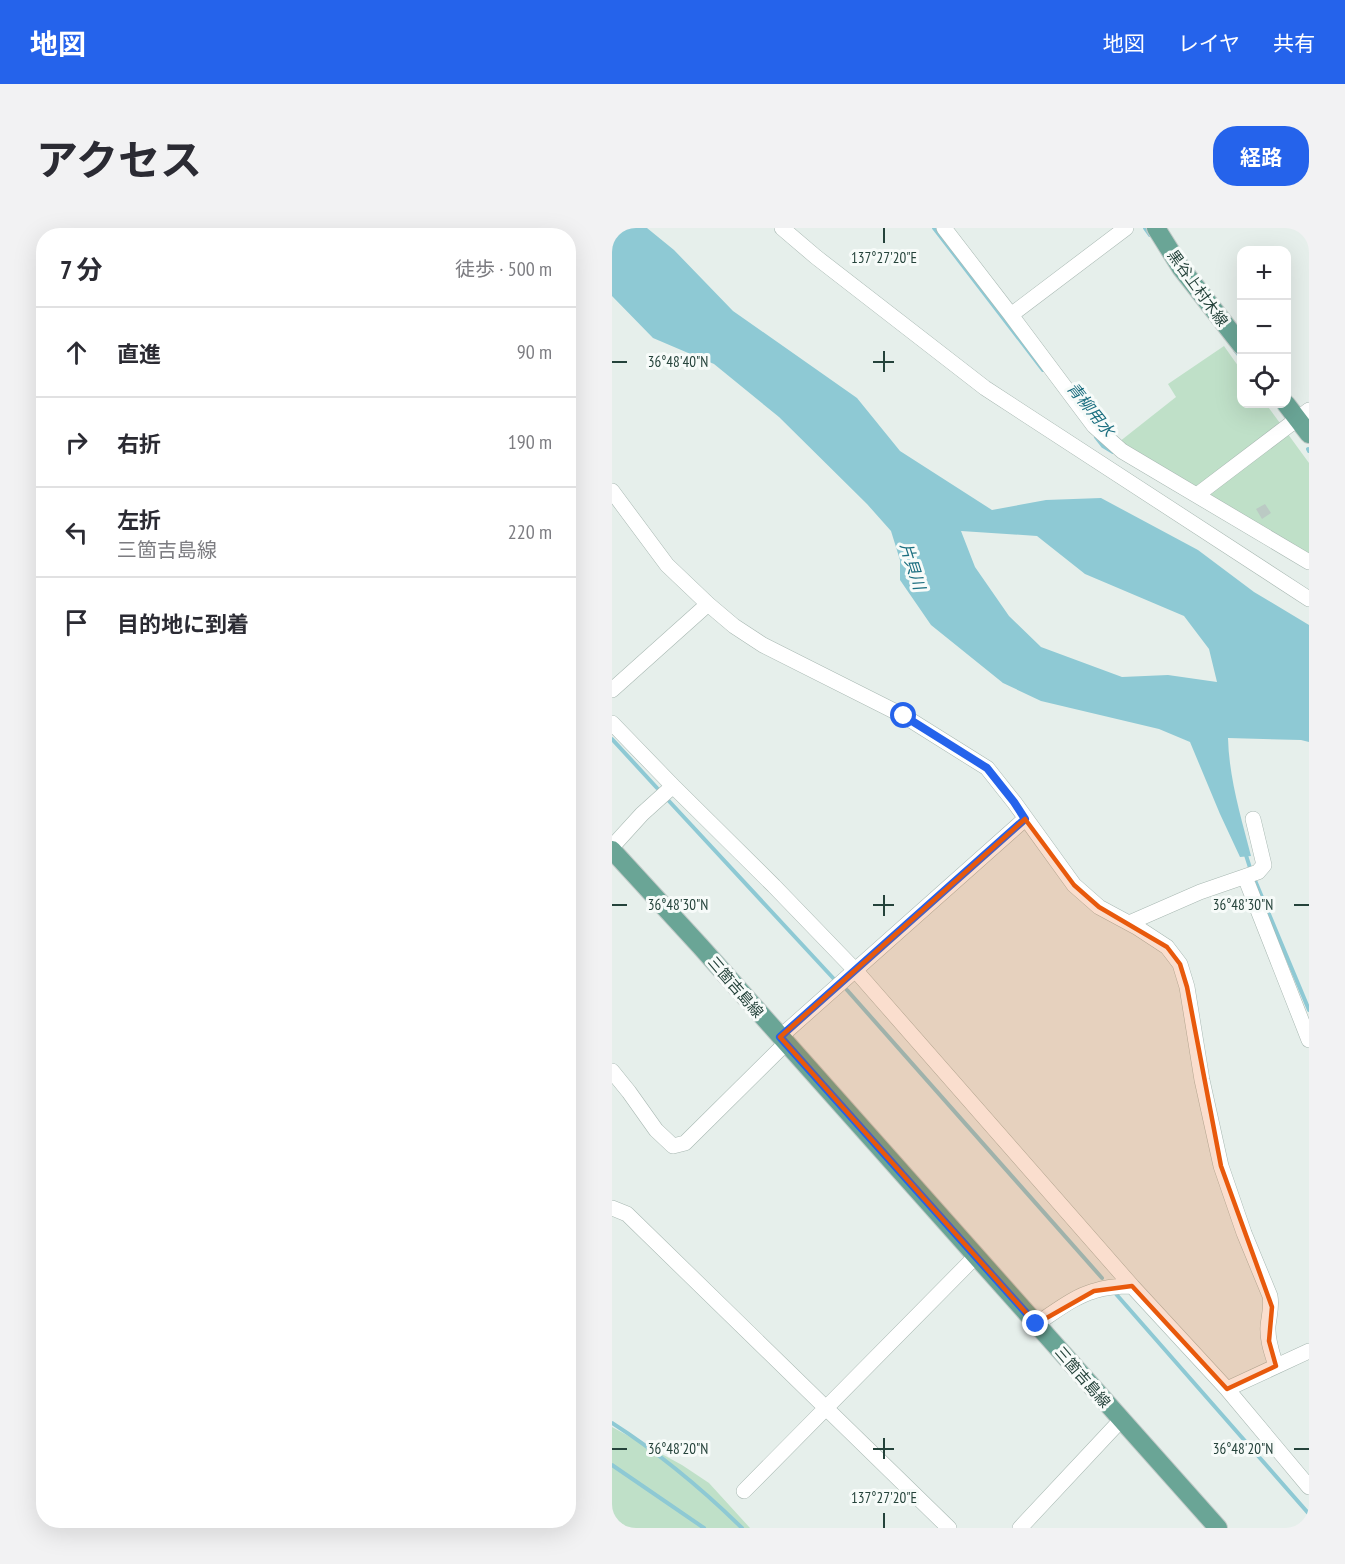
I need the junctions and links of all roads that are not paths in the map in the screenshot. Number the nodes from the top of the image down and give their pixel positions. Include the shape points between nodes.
1 (782, 228) edge
2 (944, 228) edge
3 (1126, 228) edge
4 (1156, 228) edge
5 (1011, 315) junction
6 (1237, 340) edge
7 (1303, 414) edge
8 (1309, 434) edge
9 (612, 491) edge
10 (1197, 495) junction
11 (1309, 562) edge
12 (1309, 599) edge
13 (708, 604) junction
14 (612, 690) edge
15 (612, 723) edge
16 (673, 786) junction
17 (1025, 819) junction
18 (1253, 819) dead end
19 (612, 848) edge
20 (1249, 875) junction
21 (1129, 923) junction
22 (851, 975) junction
23 (783, 1040) junction
24 (1309, 1040) edge
25 (612, 1071) edge
26 (612, 1208) edge
27 (976, 1256) junction
28 (1132, 1286) junction
29 (1036, 1324) junction
30 (1309, 1351) edge
31 (1276, 1366) junction
32 (1227, 1389) junction
33 (827, 1408) junction
34 (1121, 1420) junction
35 (1309, 1487) edge
36 (744, 1491) dead end
37 (949, 1528) edge
38 (1020, 1528) edge
39 (1218, 1528) edge

1 - 12 street via 985,388
2 - 5 street
3 - 5 street
4 - 6 main road, 黒谷上村木線 via 1181,268
5 - 10 street via 1094,426 1122,451
7 - 8 main road
7 - 10 street
9 - 13 street via 667,565
10 - 11 street
13 - 14 street
13 - 17 street via 763,645 904,716 987,768
15 - 16 street
16 - 19 street
16 - 22 street via 774,886
17 - 21 street via 1074,885 1099,907
17 - 22 street
18 - 20 street via 1264,865
19 - 23 main road, 三箇吉島線
20 - 21 street
20 - 24 street
21 - 31 street via 1167,947 1180,964 1221,1166 1270,1296 1269,1341
22 - 23 street
22 - 28 street
23 - 25 street via 685,1143 673,1146 656,1130
23 - 27 main road, 三箇吉島線
26 - 33 street via 627,1214
27 - 29 main road, 三箇吉島線
27 - 33 street
28 - 29 street via 1094,1291
28 - 32 street
29 - 34 main road, 三箇吉島線
30 - 31 street
31 - 32 street
32 - 35 street
33 - 36 street
33 - 37 street
34 - 38 street
34 - 39 main road, 三箇吉島線

